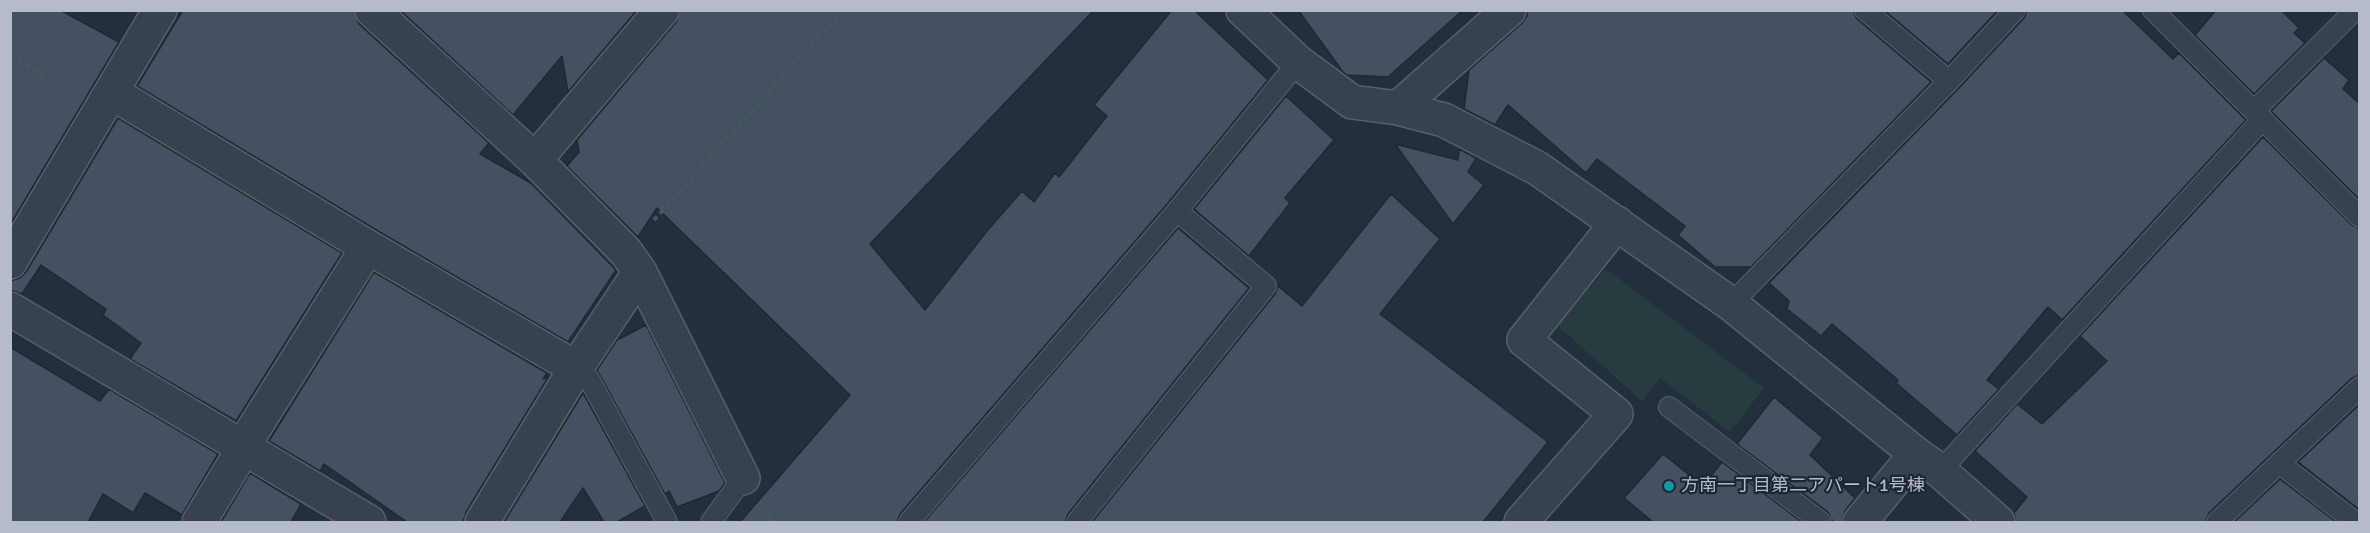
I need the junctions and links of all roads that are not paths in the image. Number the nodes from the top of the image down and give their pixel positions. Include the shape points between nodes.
1 (160, 10) edge
2 (372, 10) edge
3 (662, 10) edge
4 (1243, 10) edge
5 (1509, 10) edge
6 (1865, 10) edge
7 (2015, 10) edge
8 (2153, 10) edge
9 (2355, 10) edge
10 (1298, 62) junction
11 (1949, 81) junction
12 (106, 101) junction
13 (1398, 108) junction
14 (2259, 115) junction
15 (536, 160) junction
16 (1177, 211) junction
17 (2360, 217) edge
18 (1617, 223) junction
19 (368, 247) junction
20 (10, 262) edge
21 (633, 262) junction
22 (1731, 304) junction
23 (10, 309) edge
24 (576, 368) junction
25 (2360, 387) edge
26 (1669, 407) dead end
27 (244, 448) junction
28 (1928, 462) junction
29 (2279, 463) junction
30 (743, 478) joint
31 (199, 522) edge
32 (369, 522) edge
33 (482, 522) edge
34 (667, 522) edge
35 (711, 522) edge
36 (909, 522) edge
37 (1077, 522) edge
38 (1521, 522) edge
39 (1821, 522) edge
40 (1860, 522) edge
41 (1998, 522) edge
42 (2217, 522) edge
43 (2355, 522) edge

1 - 12 street
2 - 15 street
3 - 15 street
4 - 10 street
5 - 13 street
6 - 11 lane
7 - 11 lane
8 - 14 lane
9 - 14 lane
10 - 13 street via 1352,102
10 - 16 lane
11 - 22 lane
12 - 19 street
12 - 20 street
13 - 18 street via 1444,120 1537,168
14 - 17 lane
14 - 28 lane
15 - 21 street
16 - 36 lane
16 - 37 lane via 1266,286
18 - 22 street
18 - 38 street via 1524,340 1617,414
19 - 24 street
19 - 27 street
21 - 24 street
21 - 30 street
22 - 28 street
23 - 27 street
24 - 33 street
24 - 34 lane via 589,379
25 - 29 lane
26 - 39 lane
27 - 31 street
27 - 32 street
28 - 40 street
28 - 41 street
29 - 42 lane
29 - 43 lane
30 - 35 lane

